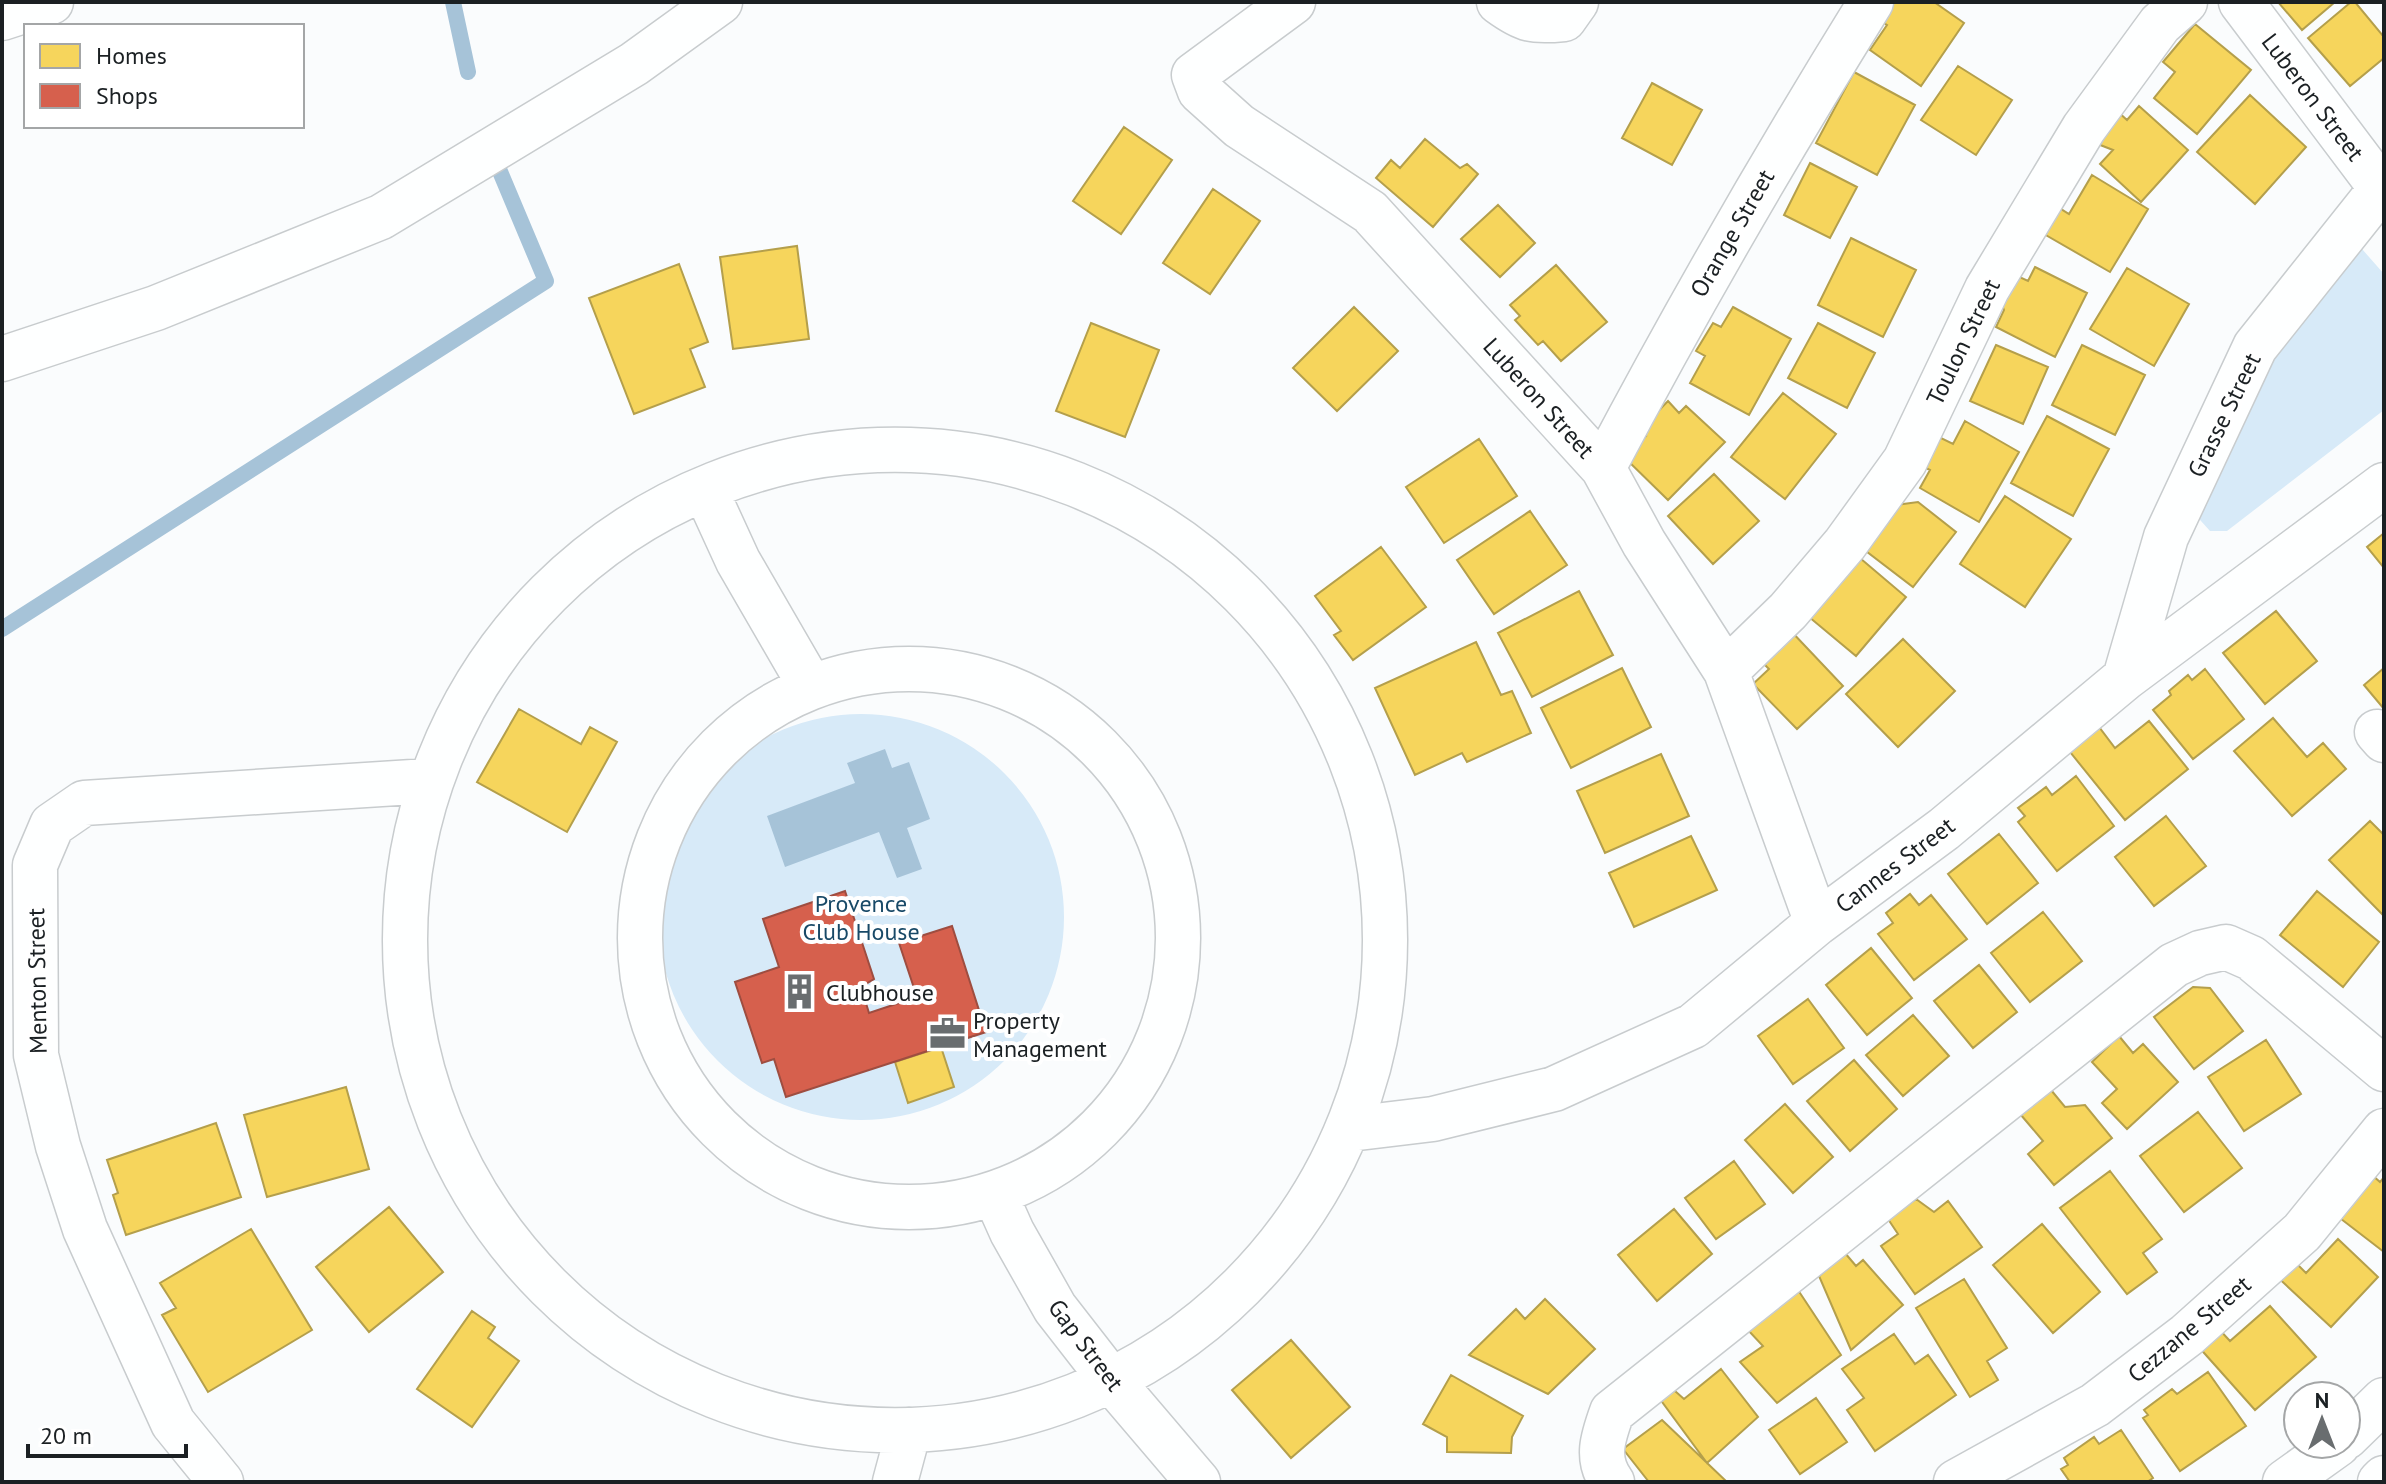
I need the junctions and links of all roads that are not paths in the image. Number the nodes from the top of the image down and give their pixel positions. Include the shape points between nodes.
1 (51, 2) edge
2 (1293, 2) edge
3 (1499, 2) edge
4 (1576, 2) edge
5 (1871, 2) edge
6 (2185, 2) edge
7 (2241, 2) edge
8 (711, 5) edge
9 (2, 18) edge
10 (2383, 188) edge
11 (2, 359) edge
12 (1603, 468) junction
13 (2384, 485) edge
14 (705, 489) junction
15 (1726, 671) junction
16 (2125, 678) junction
17 (811, 687) junction
18 (428, 781) junction
19 (1817, 923) junction
20 (2384, 1069) edge
21 (1350, 1129) junction
22 (2384, 1131) edge
23 (995, 1194) junction
24 (1111, 1380) junction
25 (2384, 1400) edge
26 (2362, 1421) edge
27 (909, 1430) junction
28 (2316, 1460) edge
29 (221, 1482) edge
30 (895, 1482) edge
31 (1198, 1482) edge
32 (1612, 1482) edge
33 (1956, 1482) edge
34 (2285, 1482) edge

1 - 9 street
2 - 12 street, Luberon Street via 1194,75 1200,91 1239,126 1370,212
3 - 4 street via 1536,22 1564,19
5 - 12 street, Orange Street via 1782,146
6 - 15 street, Toulon Street via 2160,24 2084,128 1987,289 1905,461 1788,611
7 - 10 street, Luberon Street
8 - 11 street via 634,64 381,217 156,308
10 - 16 street, Grasse Street via 2255,347 2166,537
12 - 15 street, Luberon Street
13 - 16 street, Cannes Street
14 - 17 street via 738,561
14 - 18 street via 631,527 565,577 536,607 508,637 462,706
14 - 21 street via 774,466 845,453 918,451 990,460 1060,479 1126,508 1188,547 1243,594 1291,649 1329,710 1359,776 1378,845 1387,918 1385,989 1372,1061
15 - 19 street, Luberon Street
16 - 19 street, Cannes Street via 1944,829
17 - 23 street via 735,730 679,796 650,862 639,962 660,1046 707,1118 775,1172 857,1203 902,1208 949,1205
17 - 23 street via 891,669 971,675 1048,706 1110,757 1155,824 1178,902 1177,983 1151,1061 1104,1126 1053,1167
18 - 27 street via 408,864 402,950 411,1035 435,1118 473,1195 525,1264 588,1323 660,1370 739,1405 823,1424
18 - 29 street, Menton Street via 84,803 52,825 35,865 36,1055 58,1146 85,1229 173,1423
19 - 21 street, Cannes Street via 1693,1026 1554,1089 1433,1119
20 - 32 street via 2251,958 2226,947 2174,965 1612,1412 1601,1441 1602,1469
21 - 24 street via 1277,1249 1228,1301 1172,1344
22 - 33 street, Cezzane Street via 2302,1232 2187,1335 2095,1405
23 - 24 street, Gap Street via 1055,1308
24 - 27 street via 979,1423
24 - 31 street, Gap Street
25 - 26 street
27 - 30 street
28 - 34 street

